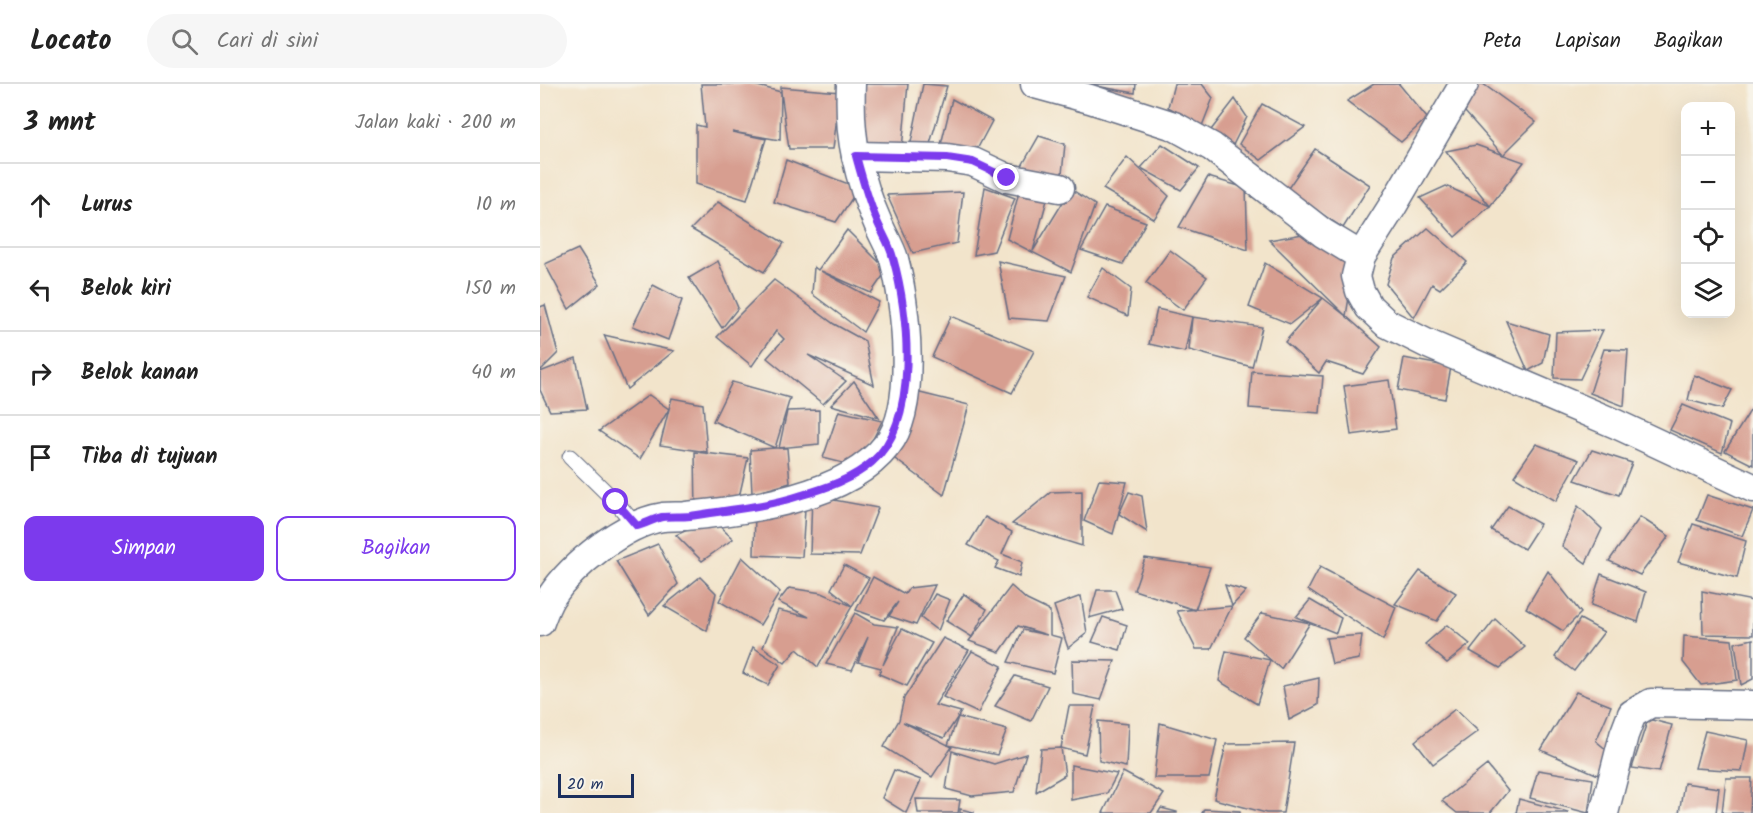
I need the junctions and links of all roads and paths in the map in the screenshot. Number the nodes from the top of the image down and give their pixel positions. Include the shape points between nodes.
1 (851, 84) edge
2 (1035, 84) edge
3 (1464, 84) edge
4 (856, 156) junction
5 (1060, 188) dead end
6 (1361, 256) junction
7 (570, 457) dead end
8 (1753, 488) edge
9 (637, 526) junction
10 (540, 622) edge
11 (1753, 705) edge
12 (1604, 813) edge

1 - 4 street
2 - 6 street via 1174,126 1212,147 1323,233
3 - 6 street
4 - 5 street via 973,162 1007,178
4 - 9 street via 866,193 893,257 903,306 906,377 897,428 889,444 850,477 801,496 662,517
6 - 8 street via 1356,276 1360,291 1369,307 1386,323
7 - 9 lane
9 - 10 street via 606,543 576,567 550,598
11 - 12 street via 1651,703 1632,714

